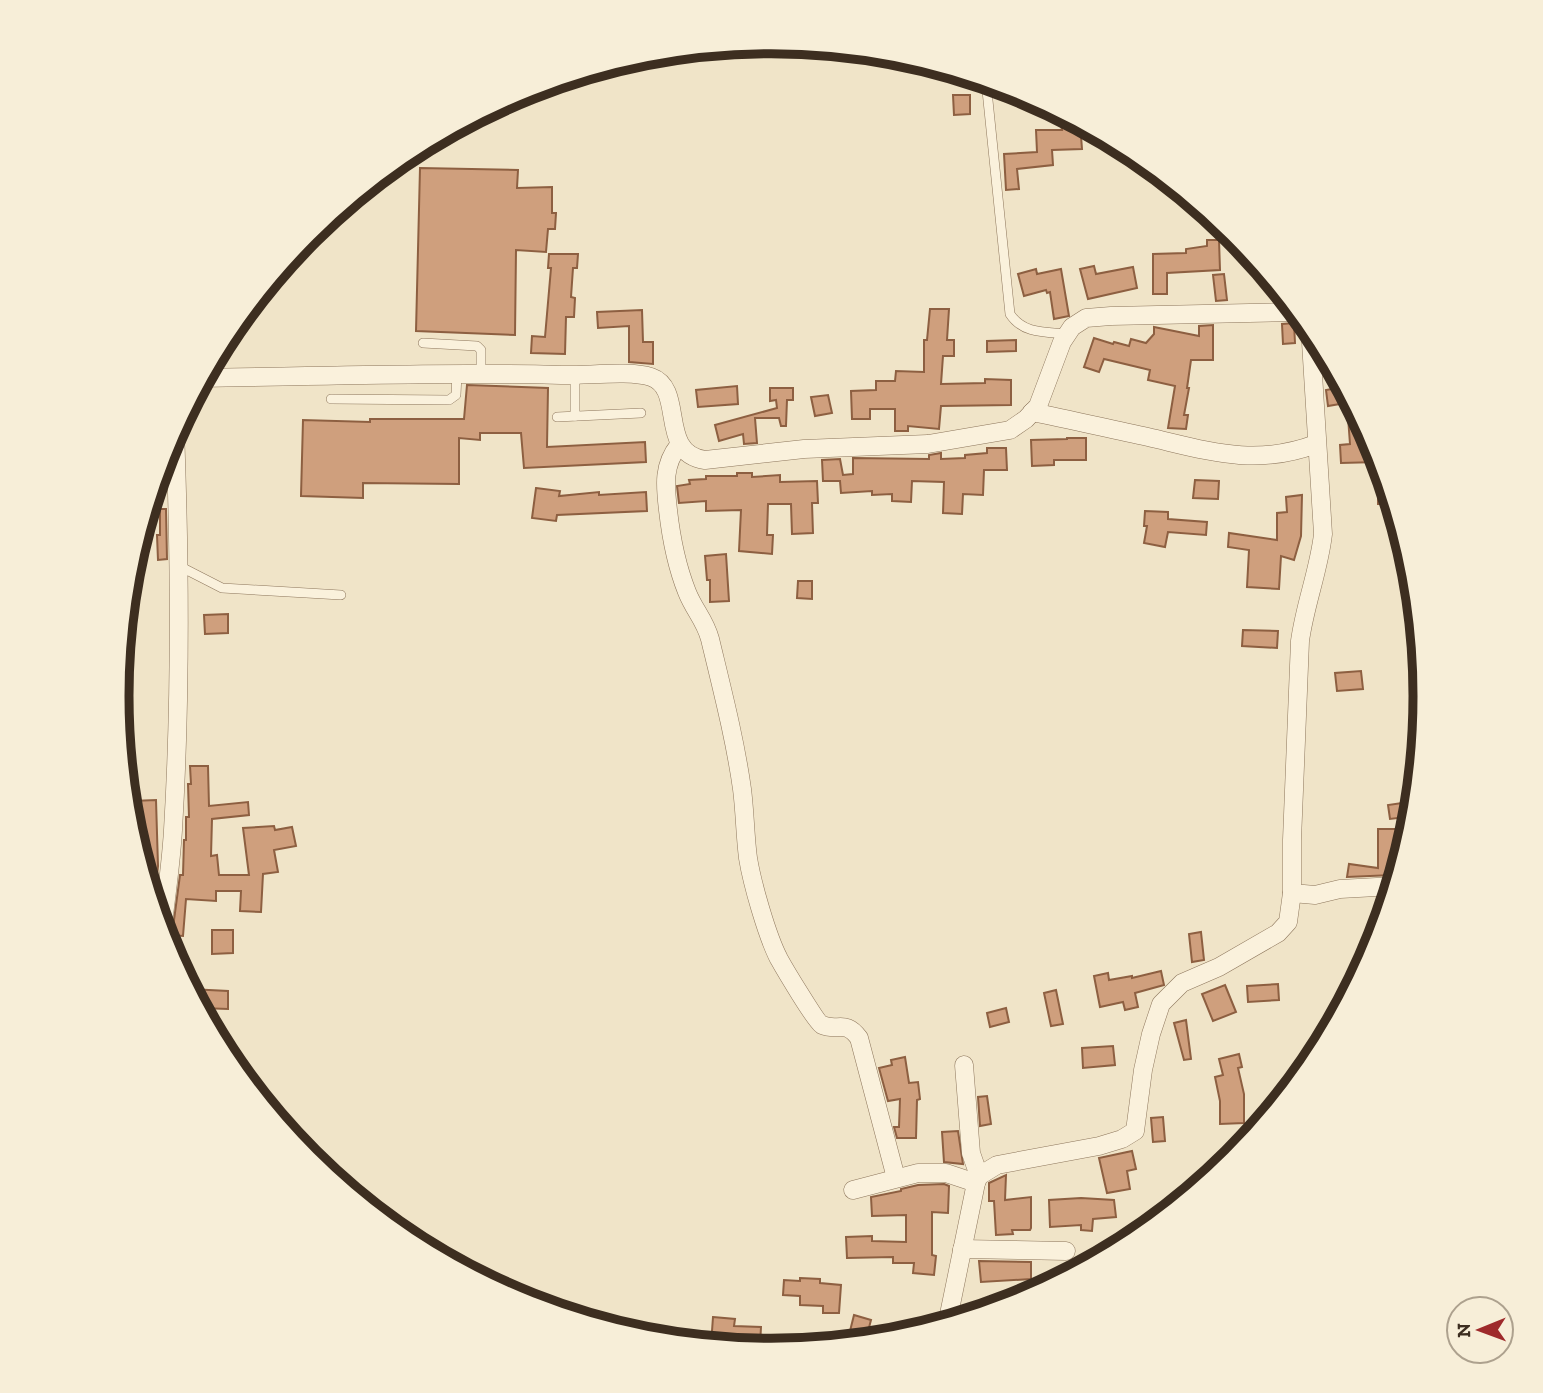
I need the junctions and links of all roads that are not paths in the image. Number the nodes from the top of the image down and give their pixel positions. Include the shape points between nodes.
1 (987, 91) edge
2 (1286, 312) edge
3 (1067, 334) junction
4 (423, 344) dead end
5 (1311, 348) edge
6 (457, 373) junction
7 (481, 373) junction
8 (575, 376) junction
9 (213, 378) edge
10 (331, 399) dead end
11 (1032, 412) junction
12 (641, 413) dead end
13 (575, 416) junction
14 (557, 417) dead end
15 (1316, 444) junction
16 (680, 445) junction
17 (176, 456) edge
18 (181, 567) junction
19 (341, 595) dead end
20 (1385, 887) edge
21 (1292, 893) junction
22 (165, 907) edge
23 (964, 1065) dead end
24 (896, 1178) junction
25 (978, 1179) junction
26 (853, 1190) dead end
27 (962, 1249) junction
28 (1066, 1251) dead end
29 (949, 1314) edge

1 - 3 lane via 1010,314 1024,328
2 - 3 street via 1086,318
3 - 11 street
4 - 7 lane via 477,346
5 - 15 street
6 - 7 street
6 - 9 street
6 - 10 lane via 456,395 449,400
7 - 8 street
8 - 13 lane
8 - 16 street via 619,374 651,377 661,383
11 - 15 street via 1223,454 1256,457 1292,453
11 - 16 street via 1010,430 928,444 804,449 705,460
12 - 13 lane
13 - 14 lane
15 - 21 street via 1324,534 1300,641
16 - 24 street via 670,456 666,479 674,541 687,591 705,621 733,736 748,860 768,932 817,1021 846,1026 859,1038
17 - 18 street
18 - 19 lane via 222,588
18 - 22 street via 173,832
20 - 21 street via 1315,895
21 - 25 street via 1288,922 1278,933 1182,983 1161,1004 1143,1070 1135,1131 1099,1146 997,1165
23 - 25 street via 970,1143
24 - 25 street via 918,1172
24 - 26 street
25 - 27 street
27 - 28 street
27 - 29 street

